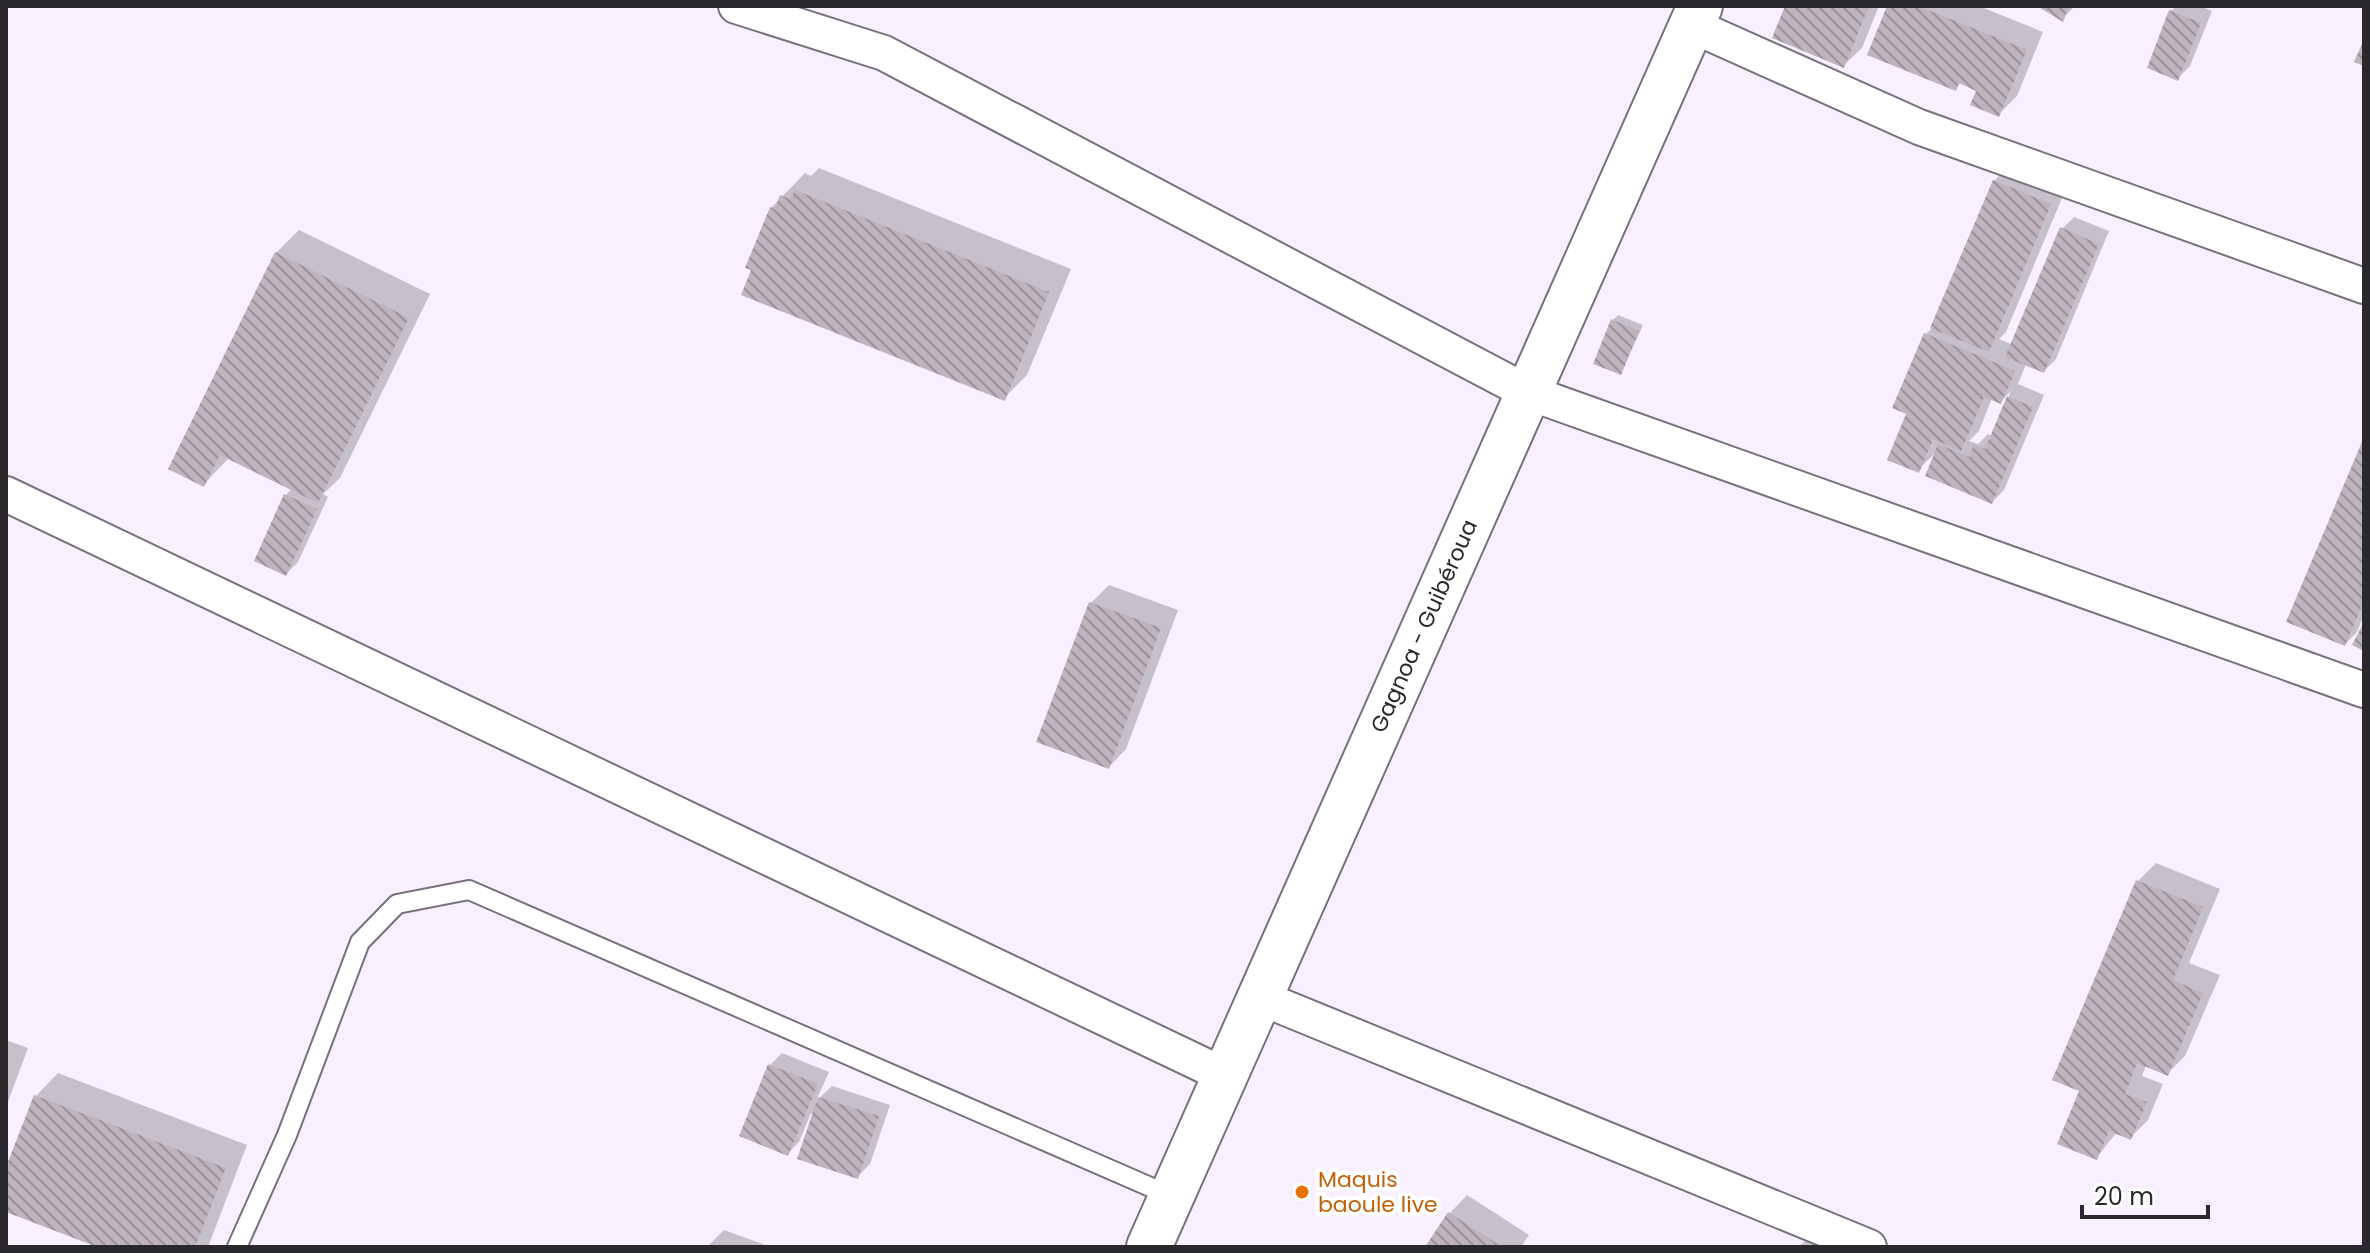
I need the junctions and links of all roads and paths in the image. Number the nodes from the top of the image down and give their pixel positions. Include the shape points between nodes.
1 (736, 6) edge
2 (1696, 16) edge
3 (2364, 286) edge
4 (1527, 392) junction
5 (6, 494) edge
6 (2364, 690) edge
7 (1259, 997) junction
8 (1224, 1075) junction
9 (1171, 1196) junction
10 (237, 1247) edge
11 (1149, 1247) edge
12 (1869, 1247) edge

1 - 4 street via 884,53
2 - 3 street via 1919,127
2 - 4 main road, Gagnoa - Guibéroua
4 - 6 street
4 - 7 main road, Gagnoa - Guibéroua
5 - 8 street
7 - 8 main road, Gagnoa - Guibéroua
7 - 12 street
8 - 9 main road, Gagnoa - Guibéroua
9 - 10 lane via 469,890 397,904 360,942 287,1135
9 - 11 main road, Gagnoa - Guibéroua

